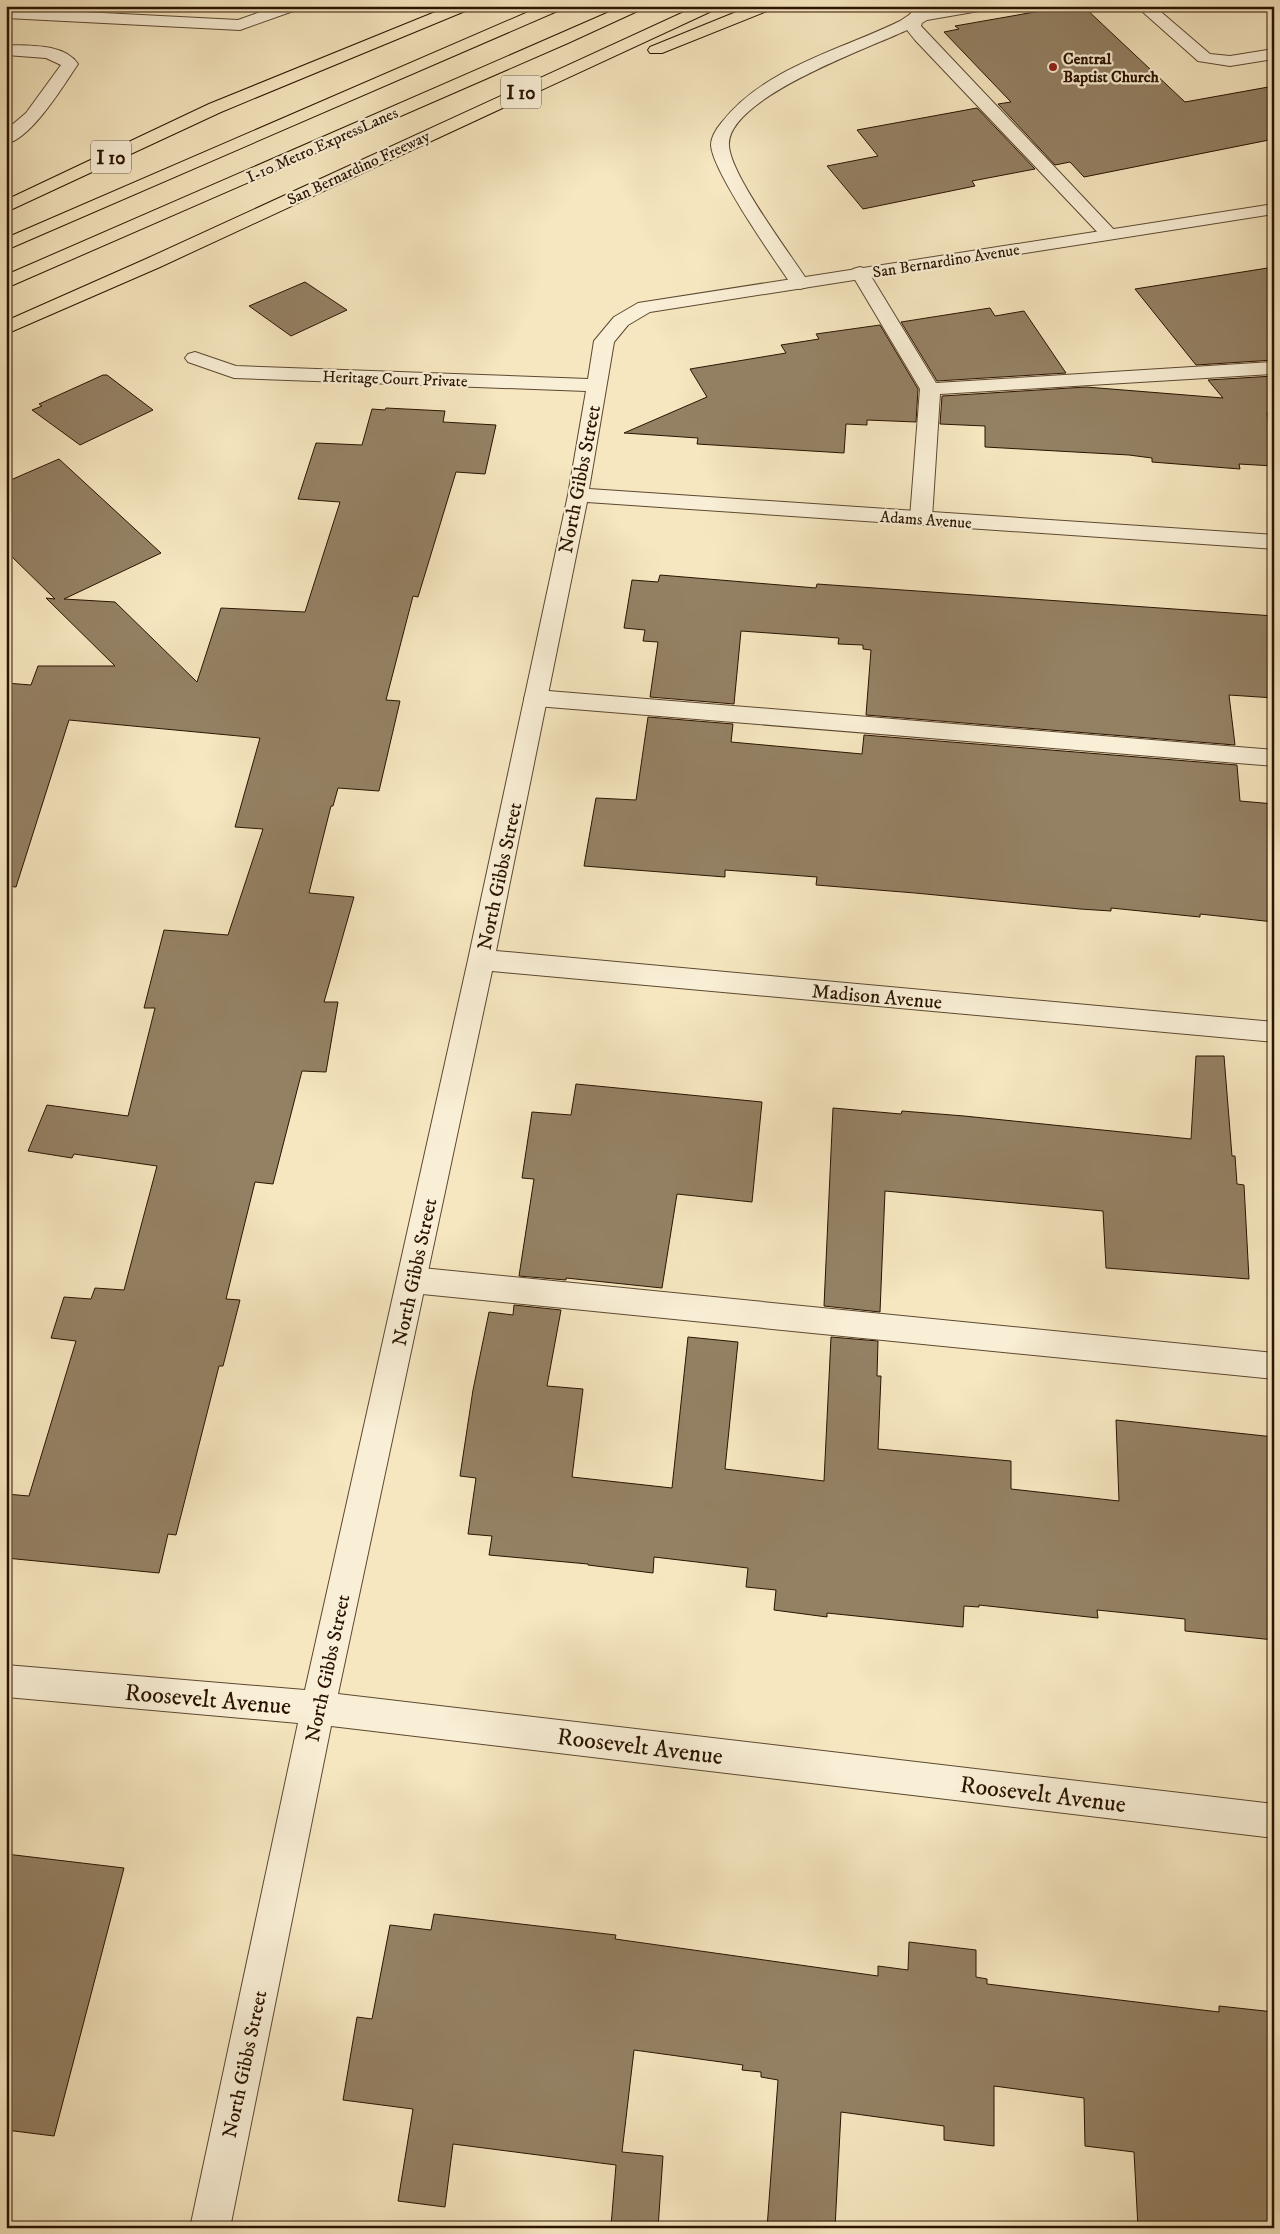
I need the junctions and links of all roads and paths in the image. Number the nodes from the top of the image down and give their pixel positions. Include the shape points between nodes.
1 (293, 6) edge
2 (443, 6) edge
3 (464, 6) edge
4 (556, 6) edge
5 (636, 6) edge
6 (710, 6) edge
7 (766, 6) edge
8 (926, 6) edge
9 (979, 6) edge
10 (1144, 6) edge
11 (6, 13) edge
12 (914, 20) junction
13 (6, 50) edge
14 (1274, 54) edge
15 (215, 108) junction
16 (6, 139) edge
17 (332, 179) junction
18 (6, 207) edge
19 (1274, 209) edge
20 (1109, 234) junction
21 (6, 245) edge
22 (153, 263) junction
23 (860, 273) junction
24 (6, 282) edge
25 (800, 283) junction
26 (622, 321) joint
27 (6, 328) edge
28 (6, 337) edge
29 (195, 358) dead end
30 (1274, 368) edge
31 (597, 385) junction
32 (930, 389) junction
33 (578, 495) junction
34 (921, 518) junction
35 (1274, 542) edge
36 (536, 698) junction
37 (1274, 758) edge
38 (481, 960) junction
39 (1274, 1032) edge
40 (412, 1280) junction
41 (1274, 1366) edge
42 (6, 1681) edge
43 (318, 1708) junction
44 (1274, 1821) edge
45 (210, 2228) edge

1 - 11 street via 240,25
2 - 15 highway
3 - 15 highway, I 10
4 - 21 highway, I-10 Metro ExpressLanes
5 - 24 highway, I-10 Metro ExpressLanes
6 - 17 highway, San Bernardino Freeway / I 10
7 - 17 highway
8 - 12 street
9 - 12 street
10 - 14 street via 1204,58 1216,62
12 - 20 street via 913,26 921,37
12 - 25 street via 814,64 742,110 724,129 720,143 728,168
13 - 16 street via 36,51 63,57 70,64 32,117
15 - 18 highway, I 10
17 - 22 highway, San Bernardino Freeway / I 10
19 - 20 street, San Bernardino Avenue
20 - 23 street, San Bernardino Avenue
22 - 27 highway, San Bernardino Freeway / I 10
22 - 28 highway
23 - 25 street, San Bernardino Avenue
23 - 32 street
25 - 26 street, San Bernardino Avenue via 645,307
26 - 31 street, North Gibbs Street via 604,341
29 - 31 street, Heritage Court Private via 234,372
30 - 32 street
31 - 33 street, North Gibbs Street
32 - 34 street
33 - 34 street, Adams Avenue
33 - 36 street, North Gibbs Street
34 - 35 street, Adams Avenue
36 - 37 street
36 - 38 street, North Gibbs Street
38 - 39 street, Madison Avenue
38 - 40 street, North Gibbs Street
40 - 41 street
40 - 43 street, North Gibbs Street
42 - 43 street, Roosevelt Avenue
43 - 44 street, Roosevelt Avenue
43 - 45 street, North Gibbs Street

